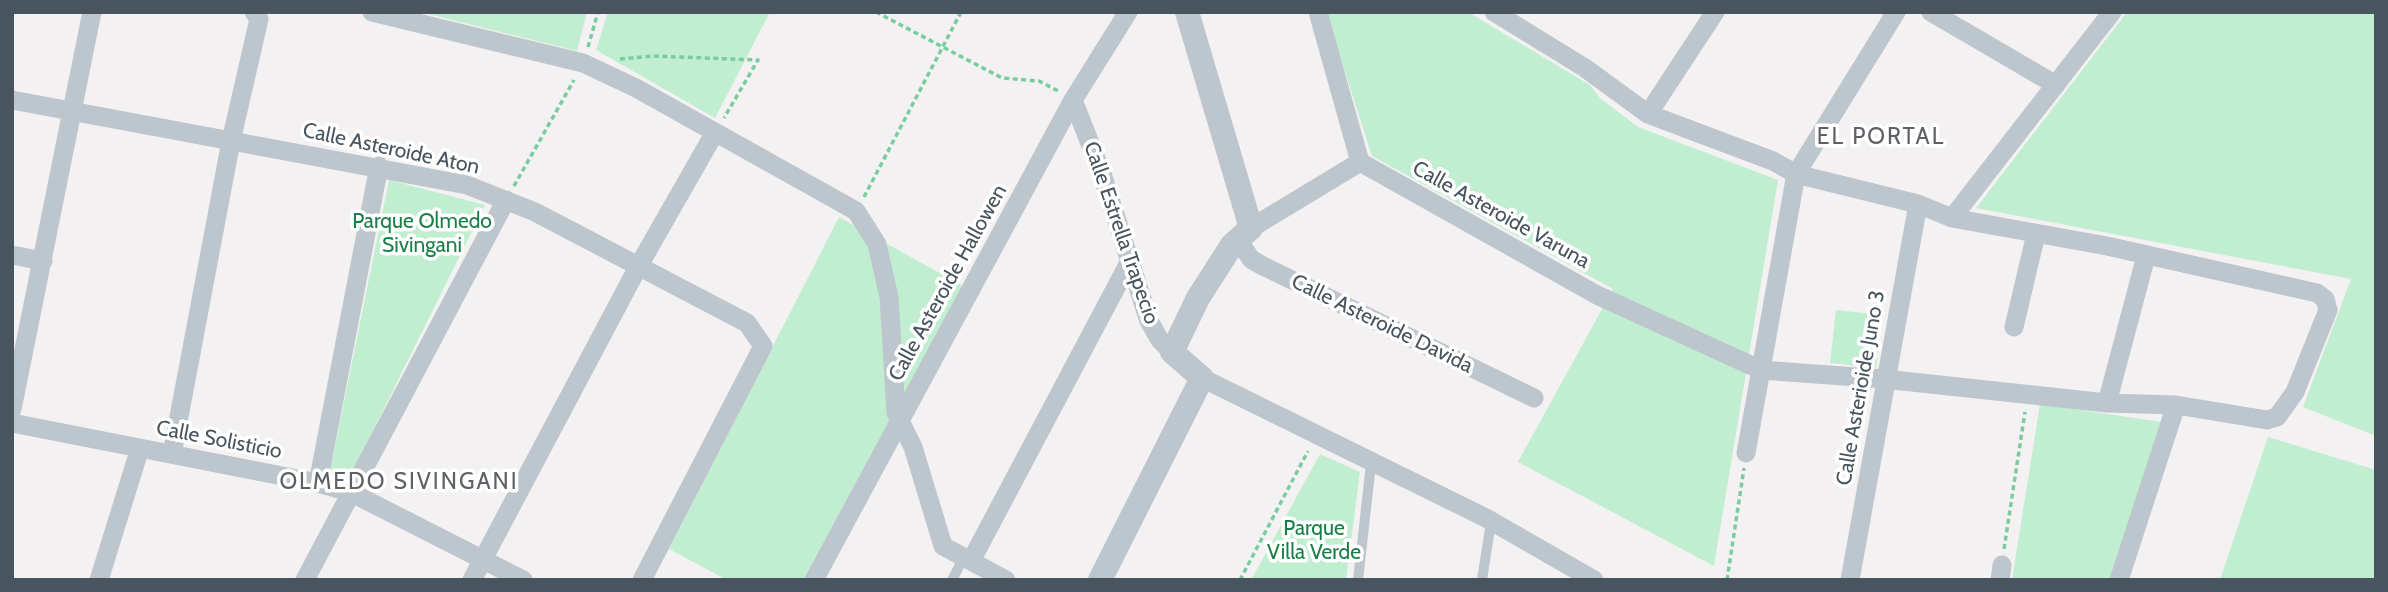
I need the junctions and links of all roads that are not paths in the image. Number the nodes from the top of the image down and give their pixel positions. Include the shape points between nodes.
1 (92, 12) edge
2 (254, 12) edge
3 (372, 12) edge
4 (1128, 12) edge
5 (1188, 12) edge
6 (1318, 12) edge
7 (1715, 12) edge
8 (1896, 12) edge
9 (1931, 12) edge
10 (2112, 12) edge
11 (1503, 15) edge
12 (2056, 85) junction
13 (12, 100) edge
14 (1073, 100) junction
15 (72, 110) junction
16 (1648, 114) junction
17 (714, 134) junction
18 (231, 141) junction
19 (1360, 162) junction
20 (379, 166) junction
21 (1796, 174) junction
22 (506, 200) junction
23 (1918, 204) junction
24 (1952, 218) junction
25 (2036, 233) junction
26 (1245, 234) junction
27 (12, 255) edge
28 (2146, 256) junction
29 (44, 261) junction
30 (1130, 261) junction
31 (638, 267) junction
32 (2014, 327) dead end
33 (1172, 352) junction
34 (1762, 370) junction
35 (1202, 378) junction
36 (1884, 379) junction
37 (1534, 398) dead end
38 (2107, 403) junction
39 (2176, 405) junction
40 (12, 409) edge
41 (900, 419) junction
42 (12, 423) edge
43 (140, 448) junction
44 (1746, 453) road end
45 (172, 454) junction
46 (1371, 464) junction
47 (318, 483) junction
48 (350, 492) junction
49 (1491, 522) junction
50 (483, 558) junction
51 (968, 559) junction
52 (99, 580) edge
53 (304, 580) edge
54 (472, 580) edge
55 (523, 580) edge
56 (642, 580) edge
57 (814, 580) edge
58 (952, 580) edge
59 (1006, 580) edge
60 (1100, 580) edge
61 (1358, 580) edge
62 (1482, 580) edge
63 (1594, 580) edge
64 (1850, 580) edge
65 (2119, 580) edge

1 - 15 street
2 - 18 street via 259,19
3 - 17 street via 583,63
4 - 14 street, Calle Asteroide Hallowen
5 - 26 street, Calle Asteroide Davida
6 - 19 street
7 - 16 street
8 - 21 street
9 - 12 street
10 - 12 street
11 - 16 street
12 - 24 street
13 - 15 street, Calle Asteroide Aton
14 - 30 street, Calle Estrella Trapecio
14 - 41 street, Calle Asteroide Hallowen
15 - 18 street, Calle Asteroide Aton
15 - 29 street
16 - 21 street
17 - 31 street
17 - 41 street via 856,211 877,244 889,297 893,393
18 - 20 street, Calle Asteroide Aton
18 - 45 street
19 - 26 street
19 - 34 street, Calle Asteroide Varuna via 1597,295
20 - 22 street, Calle Asteroide Aton via 467,185
20 - 47 street
21 - 23 street
21 - 34 street
22 - 31 street, Calle Asteroide Aton
22 - 48 street
23 - 24 street
23 - 36 street, Calle Asterioide Juno 3
24 - 25 street
25 - 28 street
25 - 32 street
26 - 33 street via 1198,298
26 - 37 street, Calle Asteroide Davida via 1251,259 1261,265
27 - 29 street
28 - 38 street
28 - 39 street via 2317,293 2328,310 2295,392 2277,417 2267,420
29 - 40 street
30 - 33 street, Calle Estrella Trapecio via 1149,321
30 - 51 street
31 - 50 street
31 - 56 street, Calle Asteroide Aton via 747,323 763,346
33 - 35 street, Calle Estrella Trapecio
34 - 36 street
34 - 44 street
35 - 46 street, Calle Estrella Trapecio
35 - 60 street
36 - 38 street
36 - 64 street, Calle Asterioide Juno 3
38 - 39 street
39 - 65 street
41 - 51 street via 943,546
41 - 57 street, Calle Asteroide Hallowen
42 - 43 street, Calle Solisticio
43 - 45 street, Calle Solisticio
43 - 52 street
45 - 47 street, Calle Solisticio
46 - 49 street, Calle Estrella Trapecio
46 - 61 lane
47 - 48 street, Calle Solisticio
48 - 50 street, Calle Solisticio
48 - 53 street
49 - 62 lane
49 - 63 street, Calle Estrella Trapecio
50 - 54 street
50 - 55 street, Calle Solisticio
51 - 58 lane
51 - 59 street

